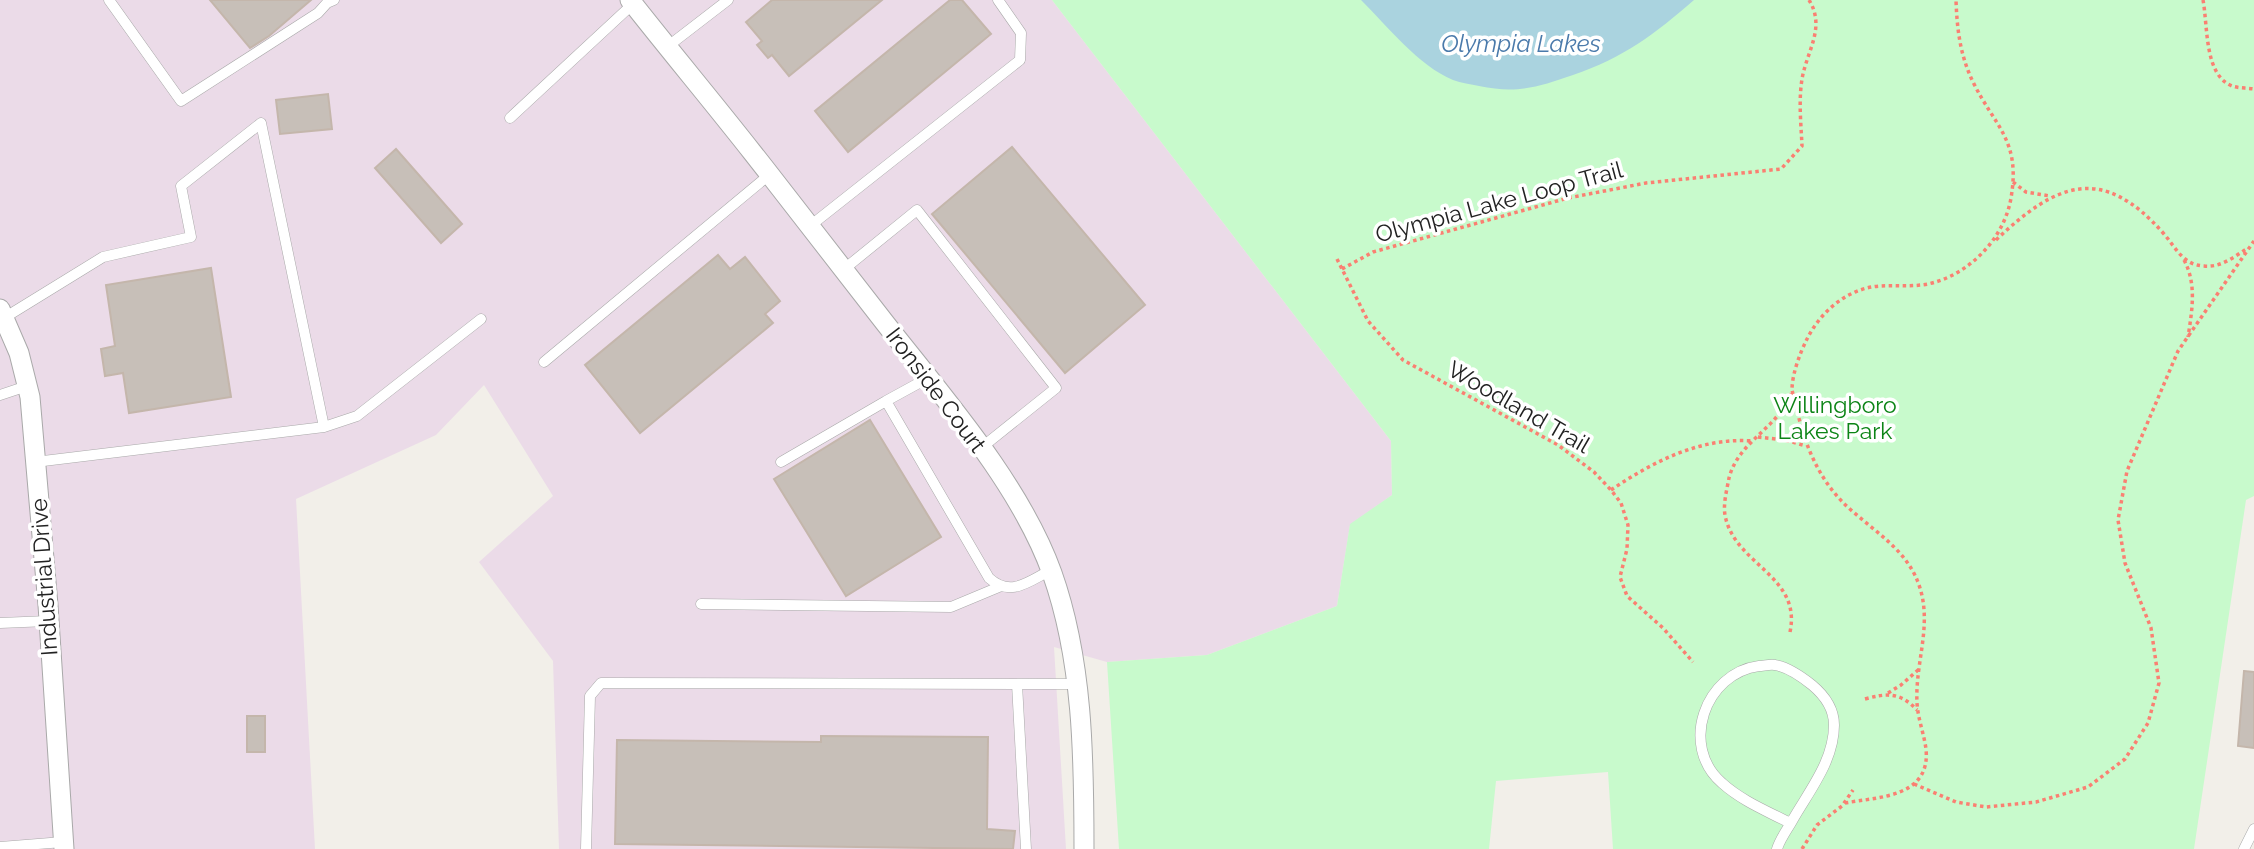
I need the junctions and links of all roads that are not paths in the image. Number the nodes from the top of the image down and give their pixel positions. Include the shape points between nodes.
1 (108, 0) edge
2 (334, 0) edge
3 (728, 0) edge
4 (999, 0) edge
5 (634, 1) edge
6 (667, 47) junction
7 (510, 118) dead end
8 (769, 175) junction
9 (810, 226) junction
10 (843, 270) junction
11 (2, 314) edge
12 (481, 319) dead end
13 (544, 362) dead end
14 (928, 378) junction
15 (27, 386) junction
16 (0, 395) edge
17 (886, 401) junction
18 (324, 427) junction
19 (981, 448) junction
20 (35, 462) junction
21 (781, 462) dead end
22 (1051, 570) junction
23 (999, 587) junction
24 (701, 604) dead end
25 (48, 621) junction
26 (0, 623) edge
27 (1017, 684) junction
28 (1077, 684) junction
29 (1790, 823) junction
30 (2254, 829) edge
31 (64, 845) edge
32 (0, 847) edge
33 (586, 849) edge
34 (1026, 849) edge
35 (1084, 849) edge
36 (1777, 849) edge
37 (2244, 849) edge

1 - 2 lane via 181,101
3 - 6 lane
4 - 9 lane via 1021,33 1020,60
5 - 6 street, Ironside Court
5 - 7 lane
6 - 8 street, Ironside Court
8 - 9 street, Ironside Court
8 - 13 lane
9 - 10 street, Ironside Court
10 - 14 street, Ironside Court
10 - 19 lane via 917,210 1056,388
11 - 15 street, Industrial Drive
11 - 18 lane via 103,257 191,237 181,186 261,123
12 - 18 lane via 357,416
14 - 17 lane
14 - 19 street, Ironside Court
15 - 16 lane
15 - 20 street, Industrial Drive
17 - 21 lane
17 - 23 lane via 989,578
18 - 20 lane
19 - 22 street, Ironside Court via 1024,515
20 - 25 street, Industrial Drive
22 - 23 lane via 1014,588
22 - 28 street, Ironside Court
23 - 24 lane via 951,607
25 - 26 lane
25 - 31 street, Industrial Drive
27 - 28 lane
27 - 33 lane via 600,683 590,696
27 - 34 lane
28 - 35 street, Ironside Court
29 - 29 lane via 1823,768 1834,723 1826,696 1804,678 1774,664 1745,668 1721,682 1704,707 1699,736 1705,761 1720,782
29 - 36 lane
30 - 37 lane
31 - 32 lane

